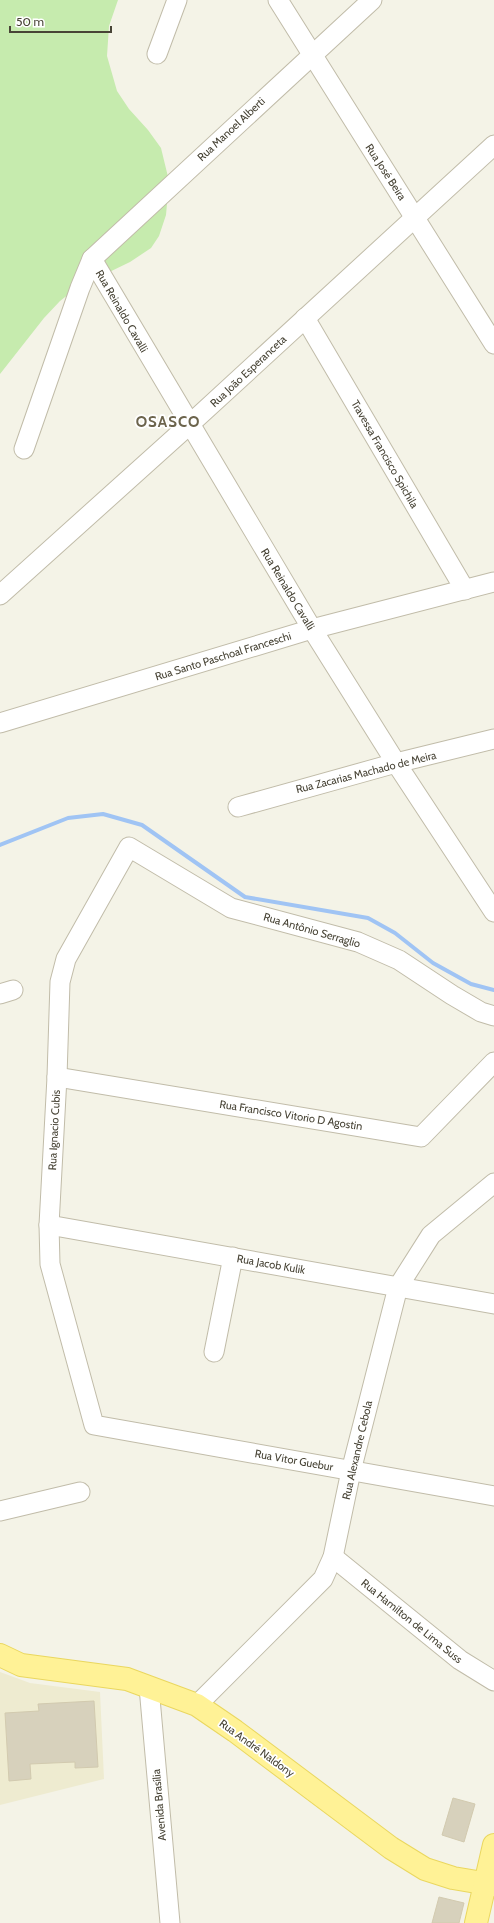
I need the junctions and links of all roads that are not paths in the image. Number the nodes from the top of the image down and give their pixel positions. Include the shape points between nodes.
1 (177, 0) edge
2 (278, 0) edge
3 (372, 0) edge
4 (156, 54) dead end
5 (311, 55) junction
6 (494, 145) edge
7 (414, 217) junction
8 (92, 260) junction
9 (305, 318) junction
10 (494, 344) edge
11 (189, 425) junction
12 (24, 449) dead end
13 (494, 582) edge
14 (465, 590) junction
15 (0, 595) edge
16 (312, 629) junction
17 (0, 723) edge
18 (494, 739) edge
19 (396, 763) junction
20 (238, 807) dead end
21 (129, 847) joint
22 (494, 912) edge
23 (494, 1016) edge
24 (494, 1062) edge
25 (57, 1077) junction
26 (494, 1183) edge
27 (48, 1225) junction
28 (232, 1257) junction
29 (398, 1287) junction
30 (494, 1304) edge
31 (214, 1352) dead end
32 (94, 1425) joint
33 (351, 1471) junction
34 (80, 1492) dead end
35 (494, 1496) edge
36 (0, 1511) edge
37 (333, 1557) junction
38 (0, 1655) edge
39 (494, 1681) edge
40 (149, 1687) junction
41 (197, 1705) junction
42 (494, 1845) edge
43 (490, 1884) edge
44 (170, 1923) edge
45 (476, 1923) edge

1 - 4 street
2 - 5 street, Rua José Beira
3 - 5 street, Rua Manoel Alberti
5 - 7 street, Rua José Beira
5 - 8 street, Rua Manoel Alberti
6 - 7 street, Rua João Esperanceta
7 - 9 street, Rua João Esperanceta
7 - 10 street, Rua José Beira
8 - 11 street, Rua Reinaldo Cavalli
8 - 12 street
9 - 11 street, Rua João Esperanceta
9 - 14 street, Travessa Francisco Spichila
11 - 15 street, Rua João Esperanceta
11 - 16 street, Rua Reinaldo Cavalli
13 - 14 street, Rua Santo Paschoal Franceschi
14 - 16 street, Rua Santo Paschoal Franceschi
16 - 17 street, Rua Santo Paschoal Franceschi
16 - 19 street, Rua Reinaldo Cavalli
18 - 19 street, Rua Zacarias Machado de Meira
19 - 20 street, Rua Zacarias Machado de Meira
19 - 22 street, Rua Reinaldo Cavalli
21 - 23 street, Rua Antônio Serraglio via 231,908 358,942 399,960 475,1009
21 - 25 street, Rua Ignacio Cubis via 66,959 60,982
24 - 25 street, Rua Francisco Vitorio D Agostin via 421,1137
25 - 27 street, Rua Ignacio Cubis
26 - 29 street, Rua Alexandre Cebola via 431,1235
27 - 28 street, Rua Jacob Kulik
27 - 32 street, Rua Ignacio Cubis via 50,1264
28 - 29 street, Rua Jacob Kulik
28 - 31 street
29 - 30 street, Rua Jacob Kulik
29 - 33 street, Rua Alexandre Cebola
32 - 33 street, Rua Vitor Guebur
33 - 35 street, Rua Vitor Guebur
33 - 37 street, Rua Alexandre Cebola
34 - 36 street
37 - 39 street, Rua Hamilton de Lima Suss via 460,1660
37 - 41 street, Rua Alexandre Cebola via 323,1579
38 - 40 main road, Rua André Naldony via 21,1665 127,1679
40 - 41 main road, Rua André Naldony
40 - 44 street, Avenida Brasília
41 - 43 main road, Rua André Naldony via 392,1848 425,1869 453,1878
42 - 43 main road
43 - 45 main road

